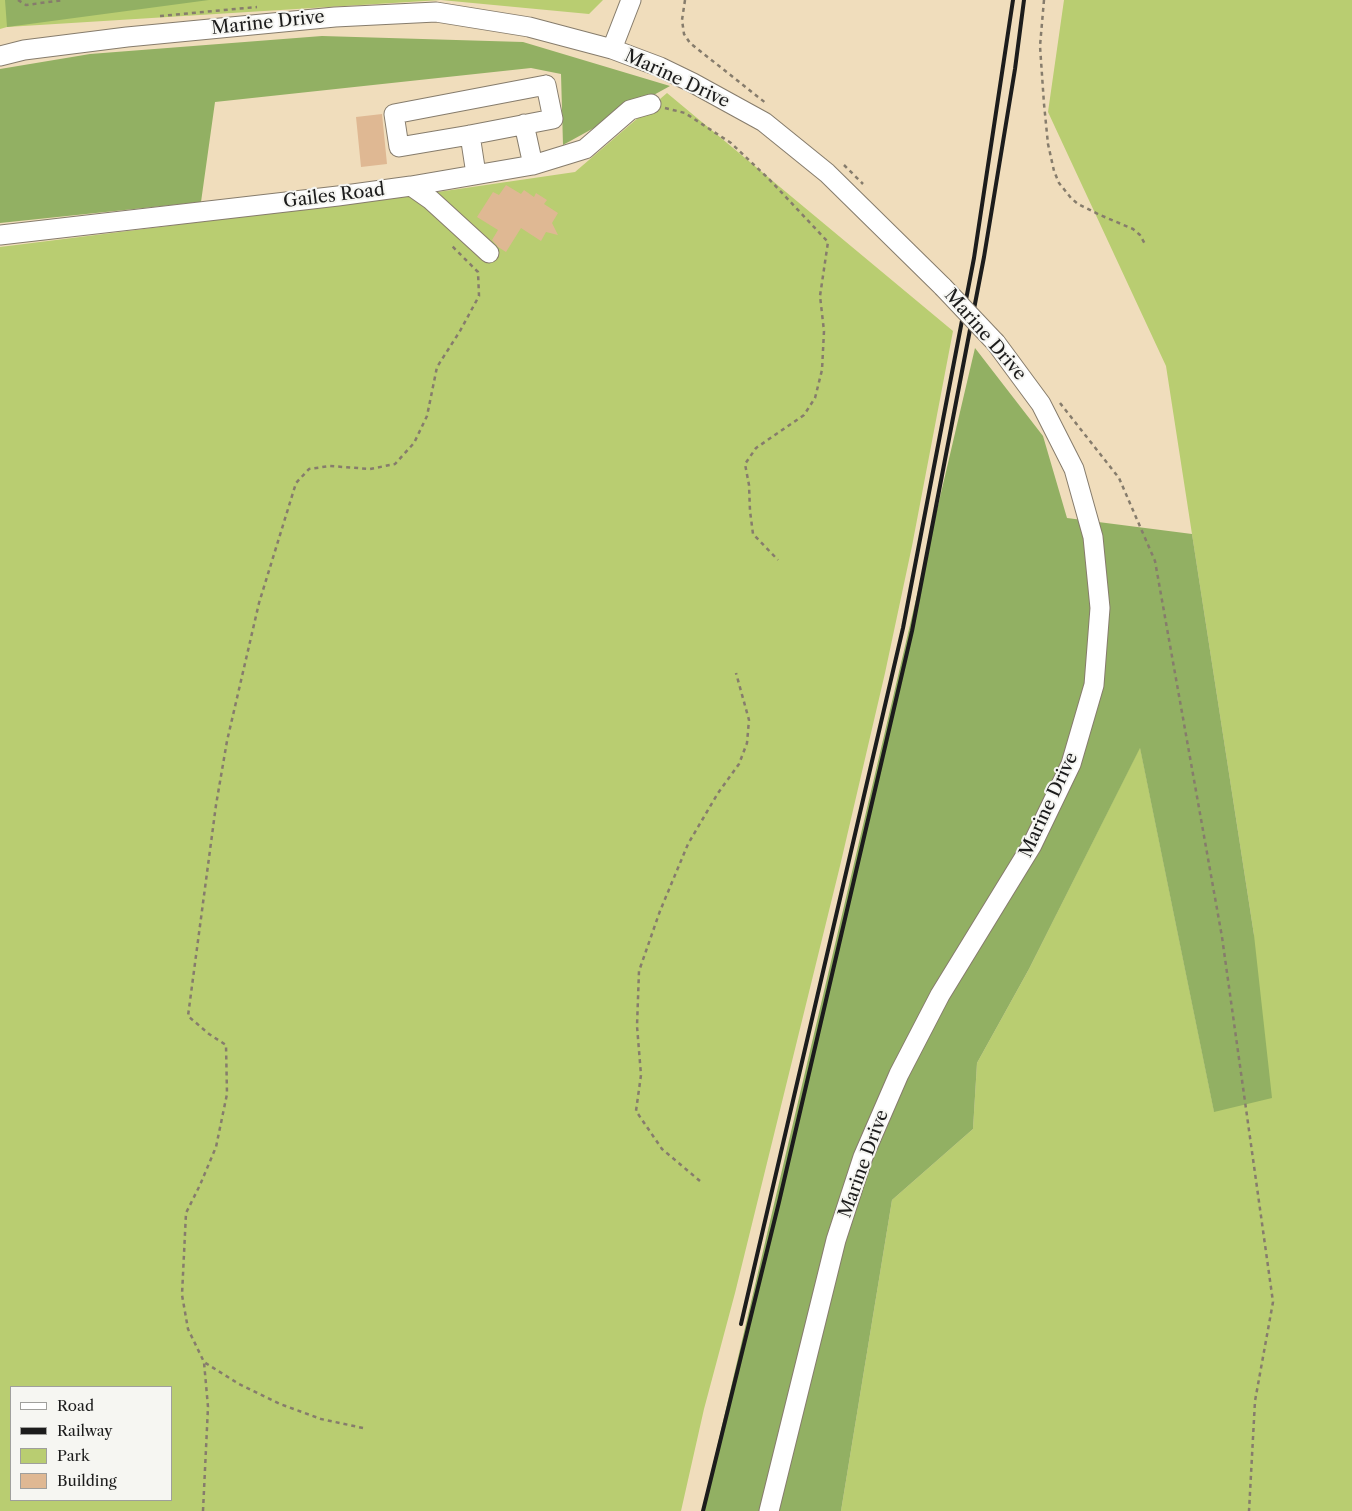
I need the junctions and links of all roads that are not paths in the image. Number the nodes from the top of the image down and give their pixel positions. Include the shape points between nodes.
1 (630, 0) edge
2 (612, 49) junction
3 (0, 56) edge
4 (651, 104) road end
5 (524, 124) junction
6 (470, 135) junction
7 (533, 165) junction
8 (476, 174) junction
9 (411, 186) junction
10 (0, 235) edge
11 (489, 253) dead end
12 (769, 1511) edge

1 - 2 street
2 - 3 street, Marine Drive via 529,27 436,12 335,17 127,37
2 - 12 street, Marine Drive, bridge via 660,67 764,122 827,173 943,286 996,343 1042,404 1074,469 1093,537 1100,608 1094,685 1072,764 1032,845 940,995 899,1074 863,1157 836,1240
4 - 7 street, Gailes Road via 630,110 585,148
5 - 6 street
5 - 6 street via 553,119 546,85 394,114 399,146
5 - 7 street
6 - 8 street
7 - 8 street, Gailes Road
8 - 9 street, Gailes Road
9 - 10 street, Gailes Road
9 - 11 street

